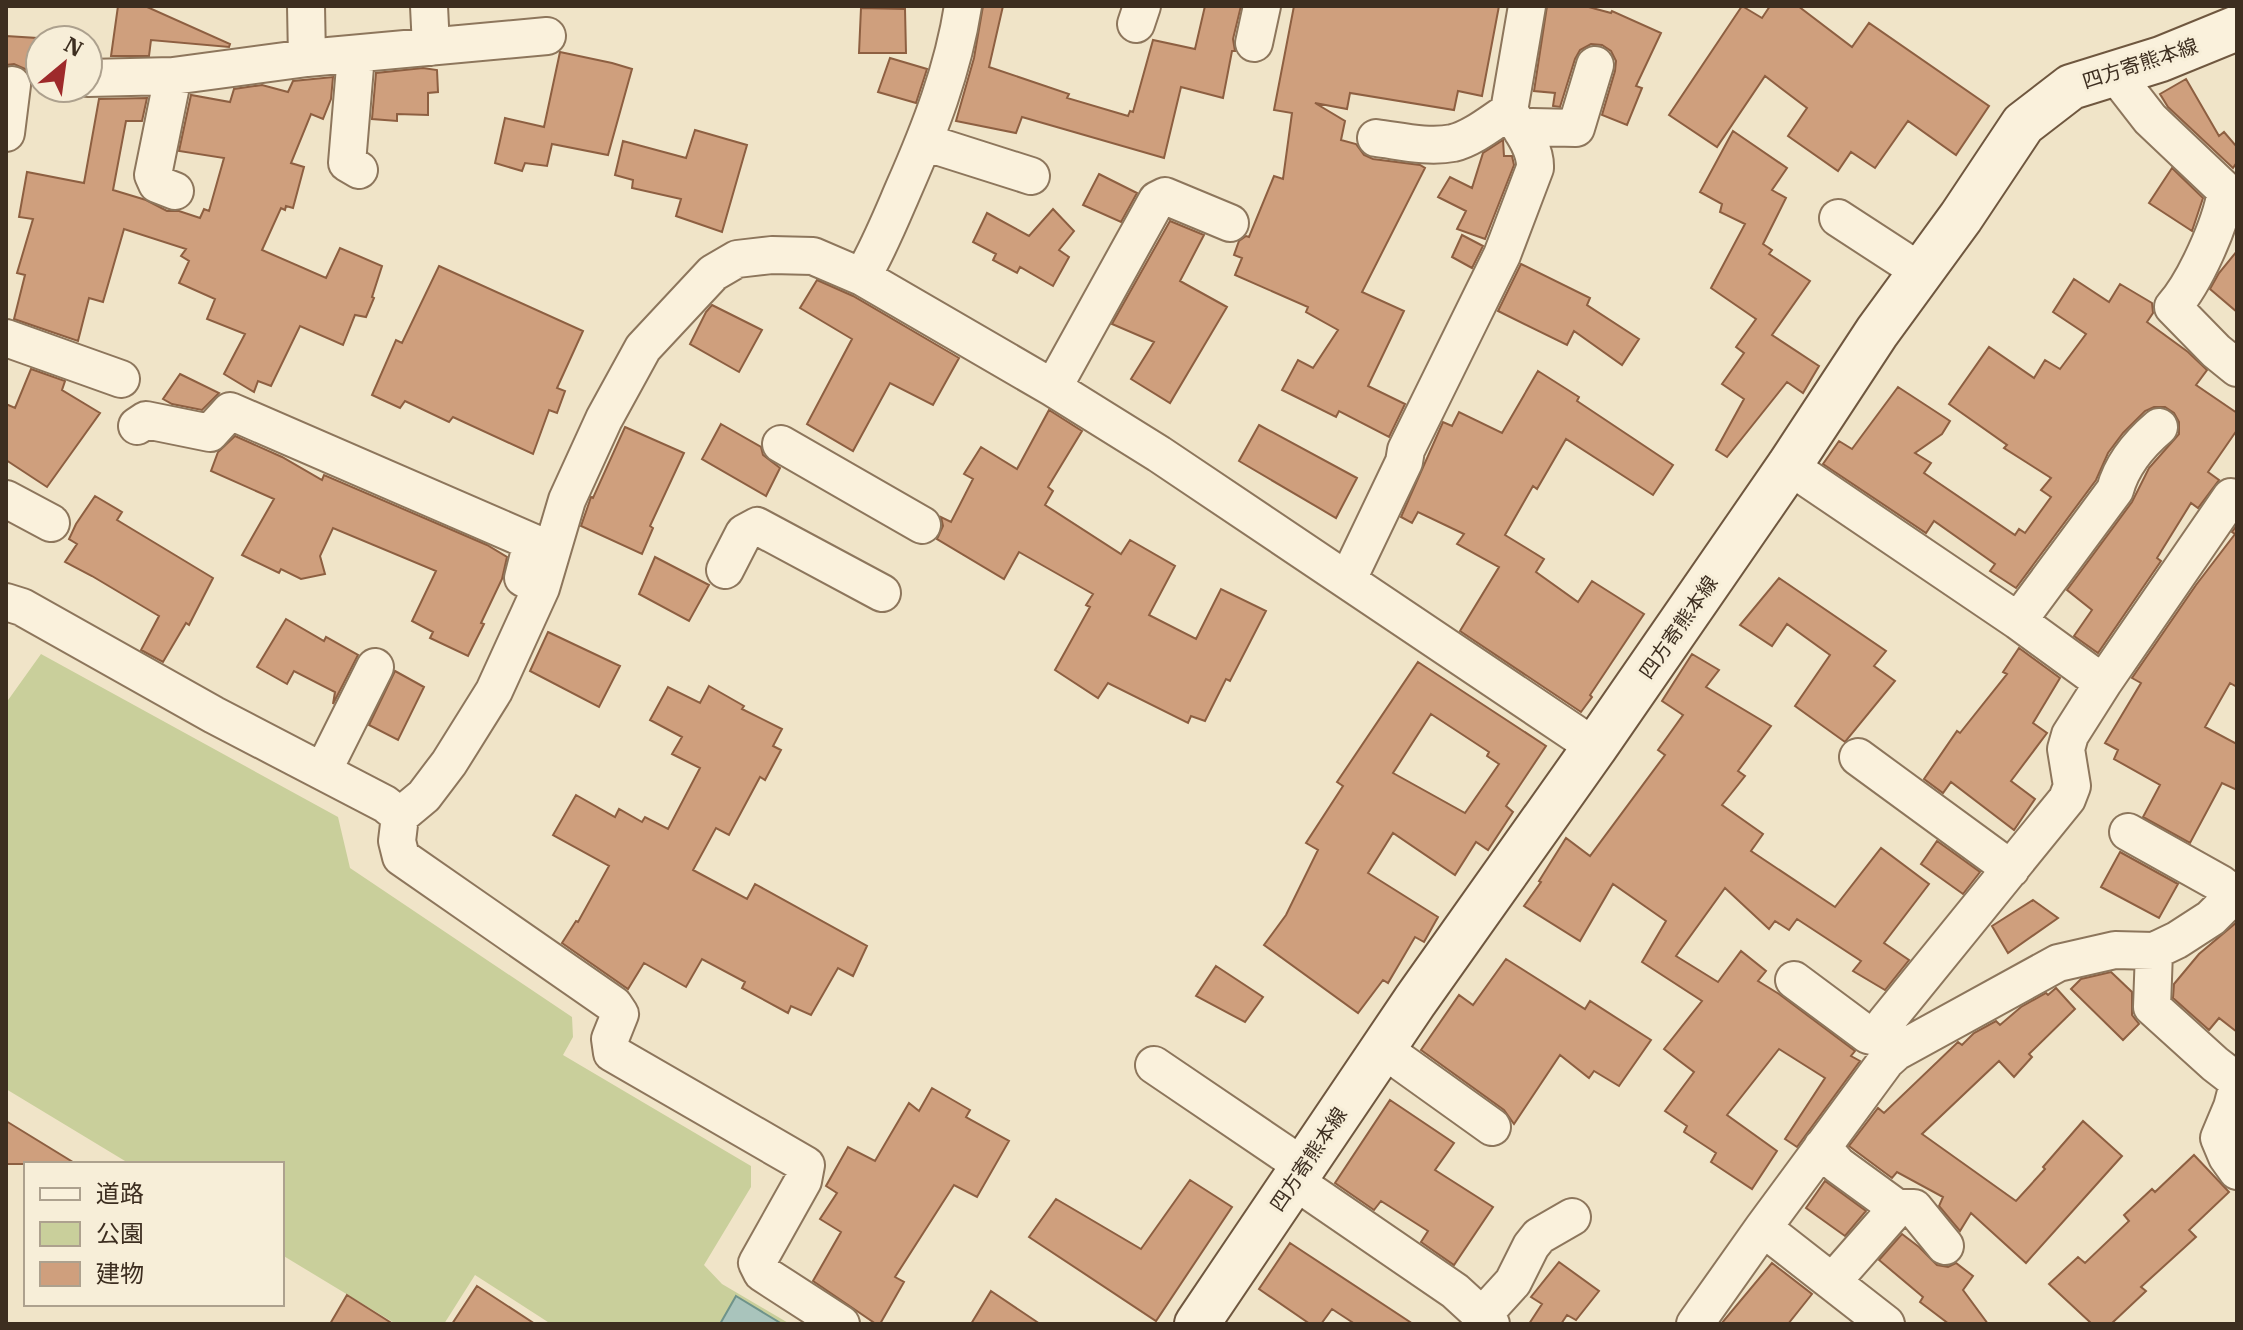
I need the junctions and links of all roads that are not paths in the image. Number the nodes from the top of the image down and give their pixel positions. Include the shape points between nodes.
1 (306, 6) edge
2 (429, 6) edge
3 (963, 6) edge
4 (1262, 6) edge
5 (1527, 6) edge
6 (2237, 28) edge
7 (547, 36) dead end
8 (1254, 43) dead end
9 (431, 47) junction
10 (356, 55) junction
11 (307, 58) junction
12 (1595, 65) dead end
13 (2115, 74) junction
14 (173, 76) junction
15 (104, 78) edge
16 (19, 83) edge
17 (1516, 121) junction
18 (6, 133) edge
19 (1376, 138) dead end
20 (924, 142) junction
21 (359, 170) dead end
22 (1031, 176) dead end
23 (175, 191) dead end
24 (1838, 218) dead end
25 (1230, 223) dead end
26 (1921, 272) junction
27 (862, 277) junction
28 (6, 338) edge
29 (2237, 368) edge
30 (121, 379) dead end
31 (1053, 388) junction
32 (137, 426) dead end
33 (2159, 427) dead end
34 (781, 444) dead end
35 (1789, 466) junction
36 (2231, 497) dead end
37 (6, 499) edge
38 (51, 523) dead end
39 (922, 525) dead end
40 (725, 570) dead end
41 (1348, 579) junction
42 (541, 588) junction
43 (882, 593) dead end
44 (6, 602) edge
45 (2018, 621) junction
46 (375, 667) dead end
47 (2103, 683) junction
48 (1595, 747) junction
49 (1858, 757) dead end
50 (323, 771) junction
51 (400, 816) junction
52 (2128, 832) dead end
53 (2011, 869) junction
54 (2236, 893) edge
55 (2154, 951) junction
56 (1794, 980) dead end
57 (1890, 1046) junction
58 (1383, 1049) junction
59 (1154, 1065) dead end
60 (2237, 1081) edge
61 (2237, 1088) edge
62 (1492, 1127) dead end
63 (1822, 1147) junction
64 (2237, 1171) edge
65 (1298, 1173) junction
66 (1897, 1208) junction
67 (1572, 1217) dead end
68 (1763, 1228) junction
69 (1945, 1246) dead end
70 (1833, 1281) junction
71 (1487, 1320) edge
72 (841, 1324) edge
73 (1197, 1324) edge
74 (1695, 1324) edge
75 (1886, 1324) edge

1 - 11 street
2 - 9 street
3 - 20 street via 946,84
4 - 8 street
5 - 17 street
6 - 13 main road, 四方寄熊本線
7 - 9 street
9 - 10 street
10 - 11 street
10 - 21 street via 347,163
11 - 14 street
12 - 17 street via 1576,128 1532,127
13 - 26 main road, 四方寄熊本線 via 2071,87 2023,124
13 - 29 street via 2150,119 2226,191 2224,208 2187,291 2173,307
14 - 15 street
14 - 23 street via 153,175 157,184
16 - 18 street
17 - 19 street via 1434,145
17 - 41 street via 1535,168 1502,255
20 - 22 street
20 - 27 street
24 - 26 street
25 - 31 street via 1165,196 1157,200
26 - 35 main road, 四方寄熊本線
27 - 31 street
27 - 42 street via 813,256 737,259 713,273 643,348 604,419 567,500
28 - 30 street
31 - 41 street
32 - 42 street via 146,420 210,433 230,411 532,542 523,578
33 - 45 street via 2120,472 2115,490
34 - 39 street
35 - 45 street
35 - 48 main road, 四方寄熊本線
36 - 47 street
37 - 38 street
40 - 43 street via 744,533 757,526
41 - 48 street
42 - 51 street via 494,691 449,763 424,796
44 - 50 street
45 - 47 street
46 - 50 street
47 - 53 street via 2070,735 2066,749 2072,786 2067,799
48 - 58 main road, 四方寄熊本線
49 - 53 street
50 - 51 street
51 - 72 street via 401,857 614,1005 620,1014 610,1039 612,1053 806,1165 803,1181 757,1263 762,1273
52 - 54 street
53 - 57 street via 1885,1023
54 - 55 street via 2211,918
55 - 57 street via 2115,950 2058,963
55 - 60 street via 2152,1007
56 - 57 street
57 - 63 street via 1886,1061
58 - 62 street
58 - 65 main road, 四方寄熊本線
59 - 65 street
61 - 64 street via 2219,1138
63 - 66 street
63 - 68 street
65 - 71 street
65 - 73 main road, 四方寄熊本線
66 - 69 street via 1914,1208
66 - 70 street
67 - 71 street via 1539,1236
68 - 70 street
68 - 74 street
70 - 75 street

